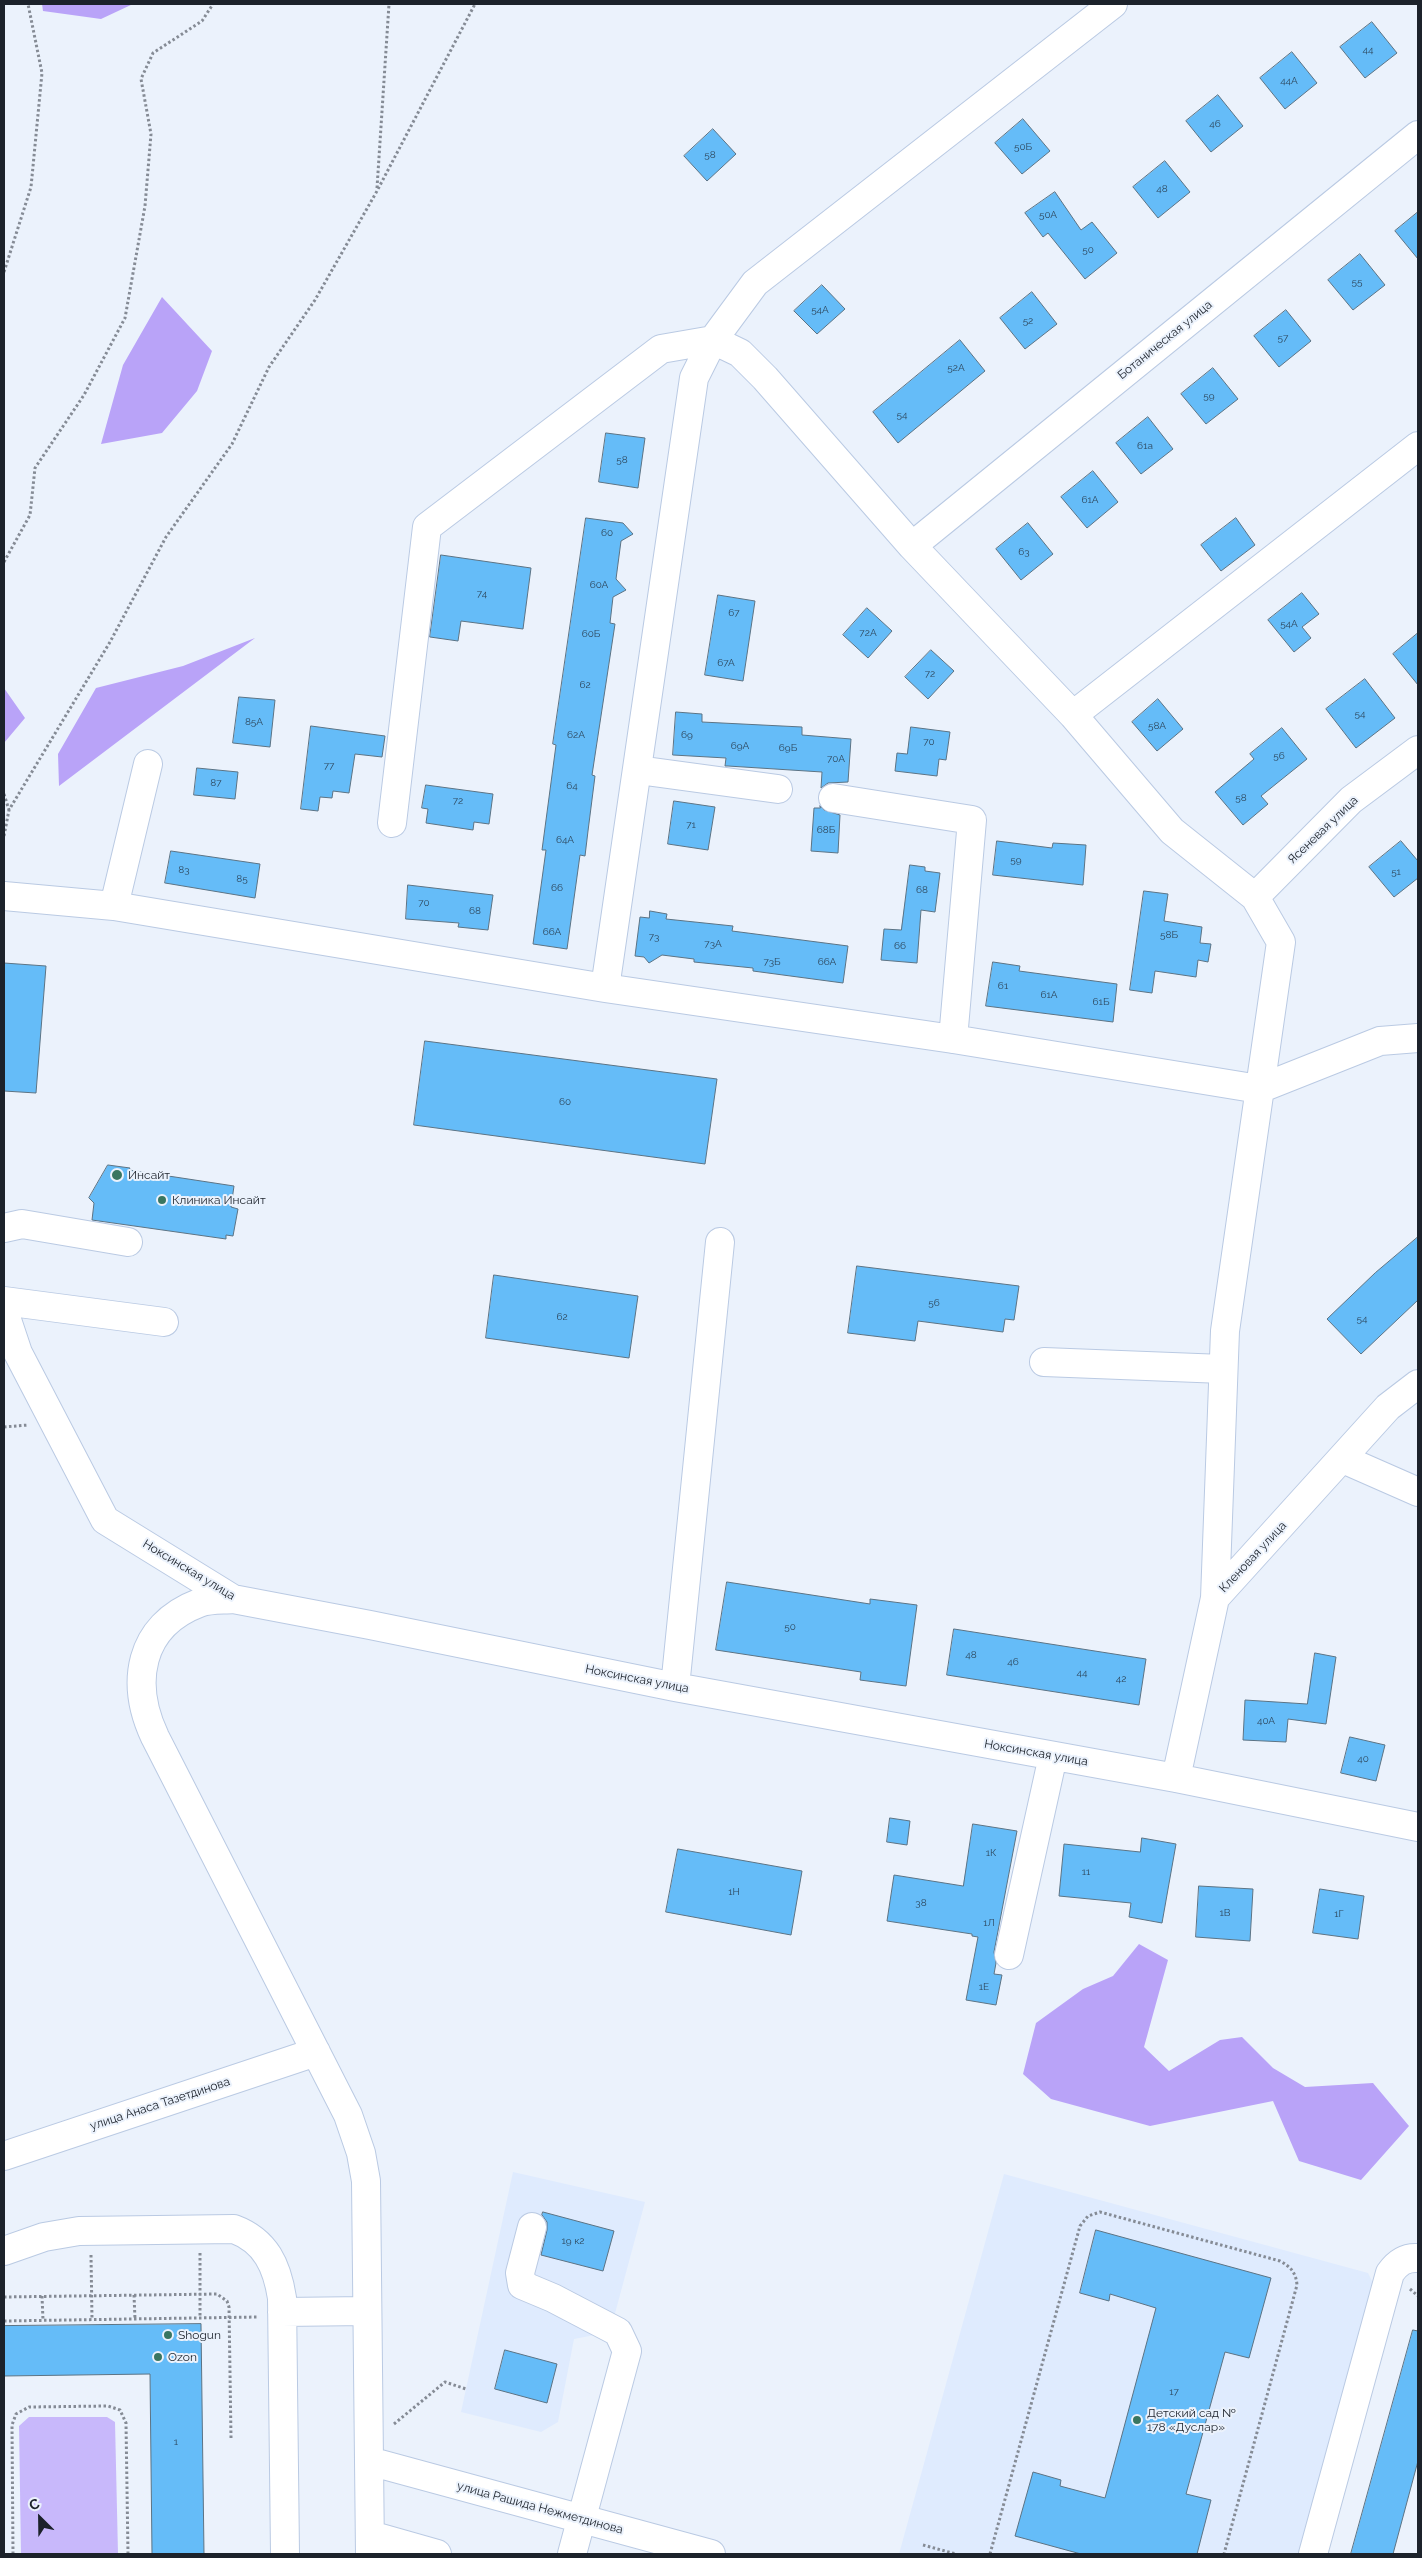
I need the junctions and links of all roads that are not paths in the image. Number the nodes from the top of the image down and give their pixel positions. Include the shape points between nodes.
1 (1113, 4) edge
2 (1418, 134) edge
3 (712, 340) junction
4 (1418, 446) edge
5 (912, 546) junction
6 (1073, 714) junction
7 (1418, 750) edge
8 (148, 764) dead end
9 (638, 770) junction
10 (778, 789) dead end
11 (833, 798) dead end
12 (392, 823) dead end
13 (4, 896) edge
14 (1255, 897) junction
15 (114, 906) junction
16 (605, 988) junction
17 (1418, 1038) edge
18 (953, 1039) junction
19 (1259, 1089) junction
20 (4, 1228) edge
21 (128, 1242) dead end
22 (720, 1242) dead end
23 (4, 1301) edge
24 (4, 1311) edge
25 (164, 1322) dead end
26 (1044, 1362) dead end
27 (1224, 1369) junction
28 (1418, 1384) edge
29 (1343, 1459) junction
30 (1418, 1492) edge
31 (1215, 1598) junction
32 (233, 1599) junction
33 (675, 1687) junction
34 (1053, 1756) junction
35 (1176, 1778) junction
36 (1418, 1827) edge
37 (1009, 1955) dead end
38 (316, 2052) junction
39 (4, 2156) edge
40 (532, 2227) dead end
41 (4, 2251) edge
42 (1418, 2258) edge
43 (367, 2311) junction
44 (282, 2314) junction
45 (369, 2461) junction
46 (582, 2519) junction
47 (370, 2545) edge
48 (285, 2554) edge
49 (437, 2554) edge
50 (572, 2554) edge
51 (711, 2554) edge
52 (1313, 2554) edge

1 - 3 street via 755,282
2 - 5 street, Ботаническая улица
3 - 5 street via 740,353 765,378
3 - 9 street via 694,378
3 - 12 street via 660,349 427,527
4 - 6 street
5 - 6 street
6 - 14 street via 1172,831
7 - 14 street, Ясеневая улица via 1352,800
8 - 15 street
9 - 10 street
9 - 16 street
11 - 18 street via 972,820
13 - 15 street
14 - 19 street via 1280,942
15 - 16 street
16 - 18 street
17 - 19 street via 1380,1041
18 - 19 street
19 - 27 street via 1225,1332
20 - 21 street via 22,1224
22 - 33 street
23 - 25 street
24 - 32 street, Ноксинская улица via 18,1353 105,1520
26 - 27 street
27 - 31 street
28 - 29 street, Кленовая улица via 1388,1408
29 - 30 street
29 - 31 street, Кленовая улица
31 - 35 street, Кленовая улица
32 - 33 street, Ноксинская улица
32 - 38 street via 200,1602 175,1615 154,1636 140,1677 142,1701 155,1737
33 - 34 street, Ноксинская улица
34 - 35 street, Ноксинская улица
34 - 37 street
35 - 36 street, Ноксинская улица
38 - 39 street, улица Анаса Тазетдинова
38 - 43 street via 348,2115 361,2153 366,2180
40 - 46 street via 520,2273 522,2285 618,2332 626,2348 627,2355
41 - 44 street via 58,2234 234,2229 258,2242 265,2250 276,2271
42 - 52 street via 1407,2258 1390,2273
43 - 44 street
43 - 45 street
44 - 48 street
45 - 46 street, улица Рашида Нежметдинова
45 - 47 street
46 - 50 street
46 - 51 street, улица Рашида Нежметдинова
47 - 49 street

